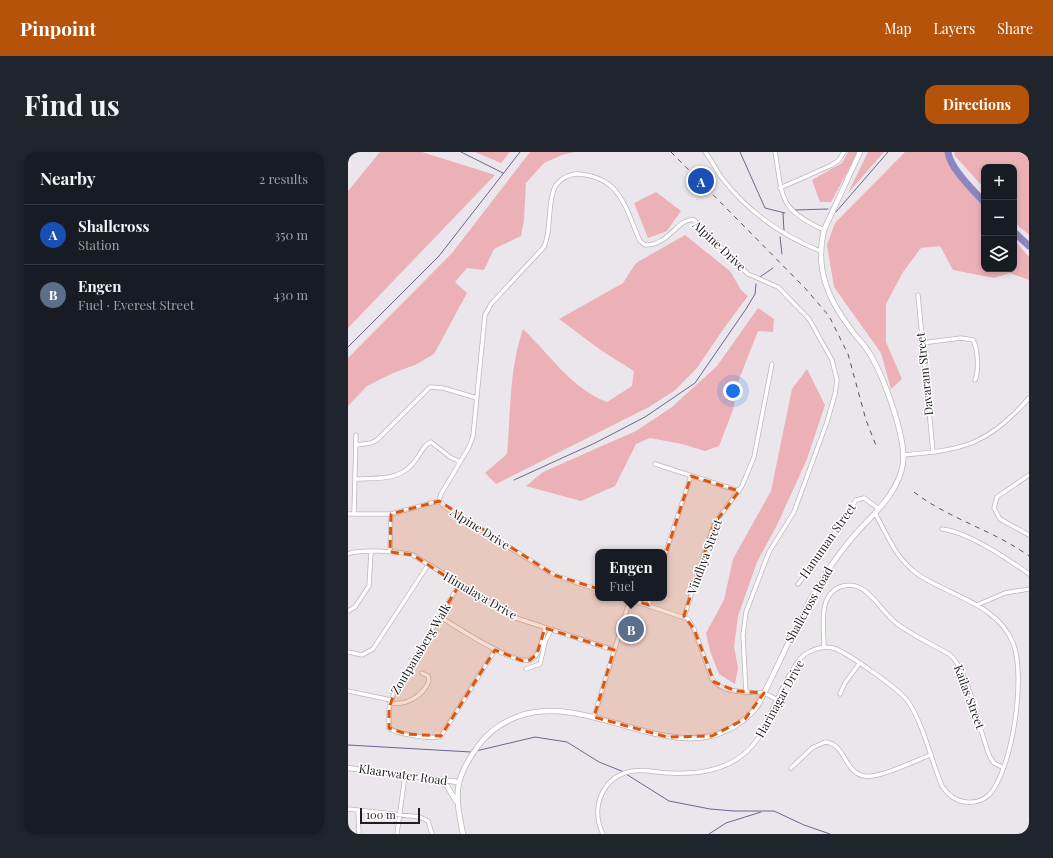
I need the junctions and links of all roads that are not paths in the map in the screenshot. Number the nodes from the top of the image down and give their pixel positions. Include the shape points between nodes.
1 (705, 152) edge
2 (775, 152) edge
3 (844, 152) edge
4 (860, 152) edge
5 (780, 188) junction
6 (824, 230) junction
7 (820, 251) junction
8 (918, 295) dead end
9 (922, 343) junction
10 (772, 364) dead end
11 (975, 380) dead end
12 (477, 398) junction
13 (1029, 398) edge
14 (356, 435) dead end
15 (356, 445) junction
16 (933, 452) junction
17 (904, 455) junction
18 (460, 462) junction
19 (655, 464) dead end
20 (1029, 475) edge
21 (691, 476) junction
22 (356, 479) junction
23 (739, 491) junction
24 (439, 501) junction
25 (879, 509) junction
26 (875, 513) junction
27 (348, 514) edge
28 (354, 514) junction
29 (391, 514) junction
30 (942, 529) dead end
31 (1029, 535) edge
32 (667, 549) edge
33 (371, 552) junction
34 (390, 552) junction
35 (348, 554) edge
36 (428, 565) junction
37 (1029, 574) edge
38 (798, 584) dead end
39 (459, 585) junction
40 (595, 589) edge
41 (1029, 589) edge
42 (629, 601) edge
43 (636, 601) edge
44 (650, 601) edge
45 (649, 605) junction
46 (977, 605) junction
47 (348, 611) edge
48 (440, 616) junction
49 (684, 617) junction
50 (545, 628) junction
51 (551, 630) junction
52 (824, 647) junction
53 (495, 650) junction
54 (614, 650) junction
55 (348, 652) edge
56 (860, 664) junction
57 (526, 669) dead end
58 (422, 673) dead end
59 (348, 690) edge
60 (746, 693) junction
61 (764, 694) junction
62 (840, 694) dead end
63 (778, 700) junction
64 (390, 702) junction
65 (594, 717) junction
66 (930, 755) junction
67 (1002, 767) junction
68 (348, 768) edge
69 (791, 768) dead end
70 (405, 775) junction
71 (439, 780) junction
72 (458, 782) junction
73 (458, 804) junction
74 (348, 809) edge
75 (358, 810) junction
76 (399, 815) junction
77 (359, 834) edge
78 (397, 834) edge
79 (432, 834) edge
80 (463, 834) edge
81 (603, 834) edge

1 - 7 street via 722,178 752,210 787,236
2 - 5 street
3 - 5 street via 839,160 832,164
4 - 6 street, Shallcross Road
5 - 6 street via 791,211
6 - 7 street, Shallcross Road
7 - 17 street, Shallcross Road via 821,269 827,287 849,327 876,364 900,432
8 - 9 street, Davaram Street
9 - 11 street via 961,338 973,340 977,365
9 - 16 street, Davaram Street
10 - 23 street, Vindhya Street via 756,449
12 - 15 street via 430,387 377,440
12 - 18 street, Alpine Drive via 473,436
12 - 60 street, Alpine Drive via 485,315 491,304 544,247 554,190 558,183 571,174 599,177 618,193 625,202 640,241 645,244 660,242 685,220 694,220 748,274 778,287 809,319 834,365 836,387 794,512 769,552 746,612 743,635
13 - 16 street via 1007,422 982,439 960,448
14 - 15 street
15 - 22 street
16 - 17 street
17 - 25 street, Shallcross Road via 897,484
18 - 22 street via 431,442 425,446 408,470 390,478
18 - 24 street, Alpine Drive
19 - 21 street
20 - 31 street via 997,497 994,508 1000,519
21 - 23 street
21 - 32 street
22 - 28 street
23 - 49 street, Vindhya Street via 714,524
24 - 29 street
24 - 40 street, Alpine Drive via 446,508 554,575
25 - 26 street, Shallcross Road
25 - 38 street, Hanuman Street via 864,498 856,500 812,568
26 - 46 street via 898,554 911,569
26 - 61 street, Shallcross Road via 828,568
27 - 28 street
28 - 29 street
29 - 34 street
30 - 37 street via 957,532 1001,555
33 - 34 street, Himalaya Drive
33 - 35 street, Himalaya Drive
33 - 47 street via 369,586 355,607
34 - 36 street, Himalaya Drive via 408,553
36 - 39 street, Himalaya Drive
36 - 55 street via 373,649 362,655
39 - 48 street, Zoutpansberg Walk
39 - 50 street, Himalaya Drive via 509,615
41 - 46 street via 1005,593
42 - 54 street
43 - 45 street
44 - 45 street
45 - 49 street
46 - 67 street via 1006,631 1017,656 1017,715
48 - 53 street
48 - 64 street, Zoutpansberg Walk
49 - 60 street via 691,622 714,682 724,688
50 - 51 street, Himalaya Drive
50 - 53 street via 537,654 530,660 523,661
51 - 54 street, Himalaya Drive
51 - 57 street via 545,642 540,664
52 - 56 street via 841,651
52 - 63 street, Harinagar Drive via 810,651 801,658
52 - 67 street, Kailas Street via 824,613 827,598 842,586 851,585 863,589 904,628 955,659 965,680 990,757 994,763
53 - 64 street, Zoutpansberg Walk via 446,729 438,737 391,730 388,720
54 - 65 street
56 - 62 street
56 - 66 street via 894,687 906,700 914,712
58 - 64 street via 428,676 428,681 420,694 402,703
59 - 64 street
60 - 61 street
61 - 63 street
61 - 65 street, Shallcross Road via 745,719 724,731 700,738 666,737
63 - 81 street, Harinagar Drive via 755,743 747,753 736,760 701,772 636,771 612,780 601,794 597,808
65 - 72 street, Shallcross Road via 551,710 526,714 504,723 481,742 466,764
66 - 67 street via 945,791 962,801 977,801 988,795 996,784
66 - 69 street via 879,774 865,776 854,771 836,745 825,742 816,744
68 - 70 street, Klaarwater Road
70 - 71 street, Klaarwater Road
70 - 76 street
71 - 72 street, Klaarwater Road
71 - 73 street via 447,786
72 - 73 street, Shallcross Road
73 - 80 street, Shallcross Road
74 - 75 street
75 - 76 street
75 - 77 street
76 - 78 street
76 - 79 street via 424,819 430,825

